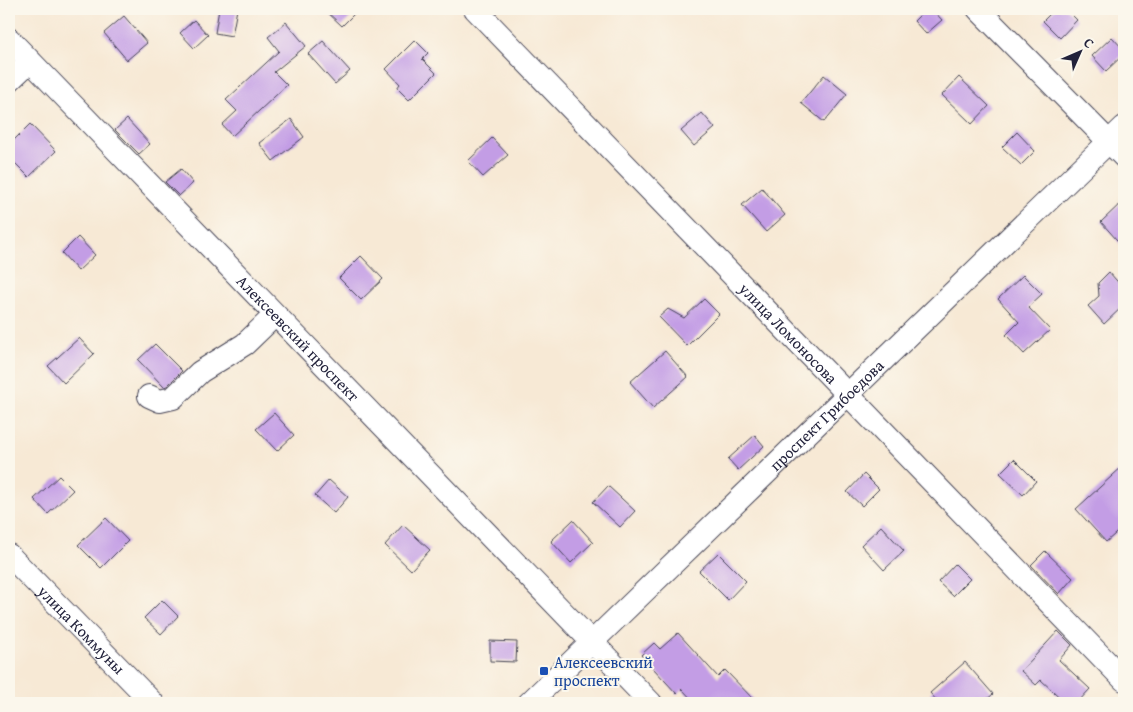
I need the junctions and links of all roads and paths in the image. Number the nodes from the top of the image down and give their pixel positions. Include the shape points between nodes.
1 (475, 9) edge
2 (978, 9) edge
3 (9, 39) edge
4 (30, 60) junction
5 (9, 81) edge
6 (1119, 142) edge
7 (275, 315) junction
8 (850, 394) junction
9 (149, 396) dead end
10 (9, 555) edge
11 (592, 643) junction
12 (1124, 680) edge
13 (153, 703) edge
14 (528, 703) edge
15 (651, 703) edge

1 - 8 street, улица Ломоносова
2 - 6 street
3 - 4 street, Алексеевский проспект
4 - 5 street
4 - 7 street, Алексеевский проспект
6 - 8 street, проспект Грибоедова
7 - 9 street via 245,344 200,372 173,398 160,401
7 - 11 street, Алексеевский проспект
8 - 11 street, проспект Грибоедова
8 - 12 street, улица Ломоносова
10 - 13 street, улица Коммуны
11 - 14 street, проспект Грибоедова
11 - 15 street, Алексеевский проспект

